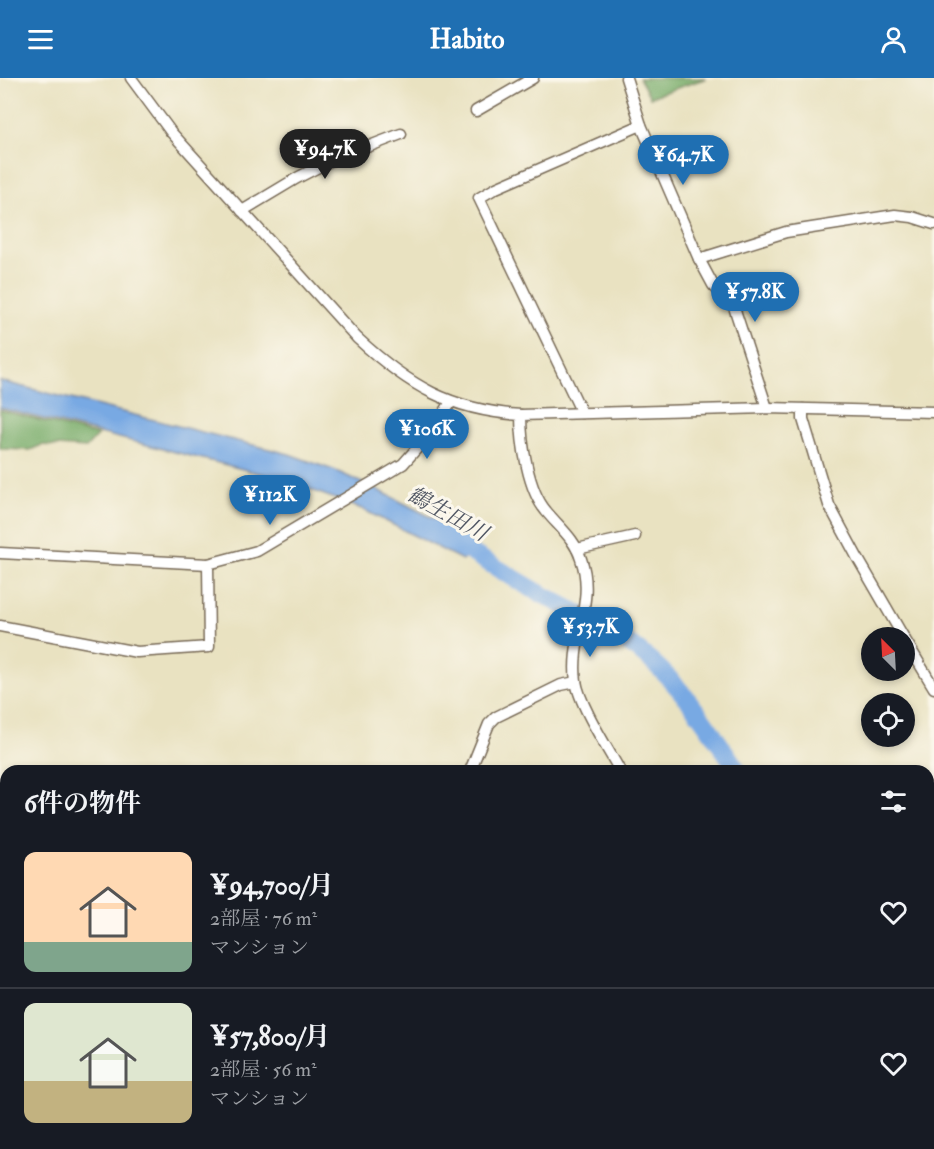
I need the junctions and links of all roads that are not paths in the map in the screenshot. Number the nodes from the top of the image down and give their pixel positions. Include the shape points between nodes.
1 (131, 78) edge
2 (533, 78) edge
3 (626, 78) edge
4 (476, 111) dead end
5 (641, 125) junction
6 (401, 134) dead end
7 (242, 211) junction
8 (934, 224) edge
9 (699, 259) junction
10 (451, 402) junction
11 (767, 408) junction
12 (803, 409) junction
13 (934, 412) edge
14 (582, 413) junction
15 (521, 415) junction
16 (635, 536) dead end
17 (577, 549) junction
18 (0, 553) edge
19 (208, 564) junction
20 (0, 626) edge
21 (897, 627) edge
22 (915, 656) edge
23 (576, 681) junction
24 (934, 688) edge
25 (472, 765) edge
26 (617, 765) edge

1 - 7 street via 171,132
2 - 4 street
3 - 5 street
5 - 9 street
5 - 14 street via 479,198
6 - 7 street via 328,162
7 - 10 street via 363,344 402,375
8 - 9 street via 895,215 786,232
9 - 11 street via 713,285 734,307
10 - 15 street
10 - 19 street via 411,458 392,472 257,550
11 - 12 street
11 - 14 street
12 - 13 street
12 - 21 street via 829,505
14 - 15 street
15 - 17 street via 534,491
16 - 17 street
17 - 23 street via 586,579
18 - 19 street
19 - 20 street via 209,647 137,652
22 - 24 street
23 - 25 street via 496,717 489,724
23 - 26 street

